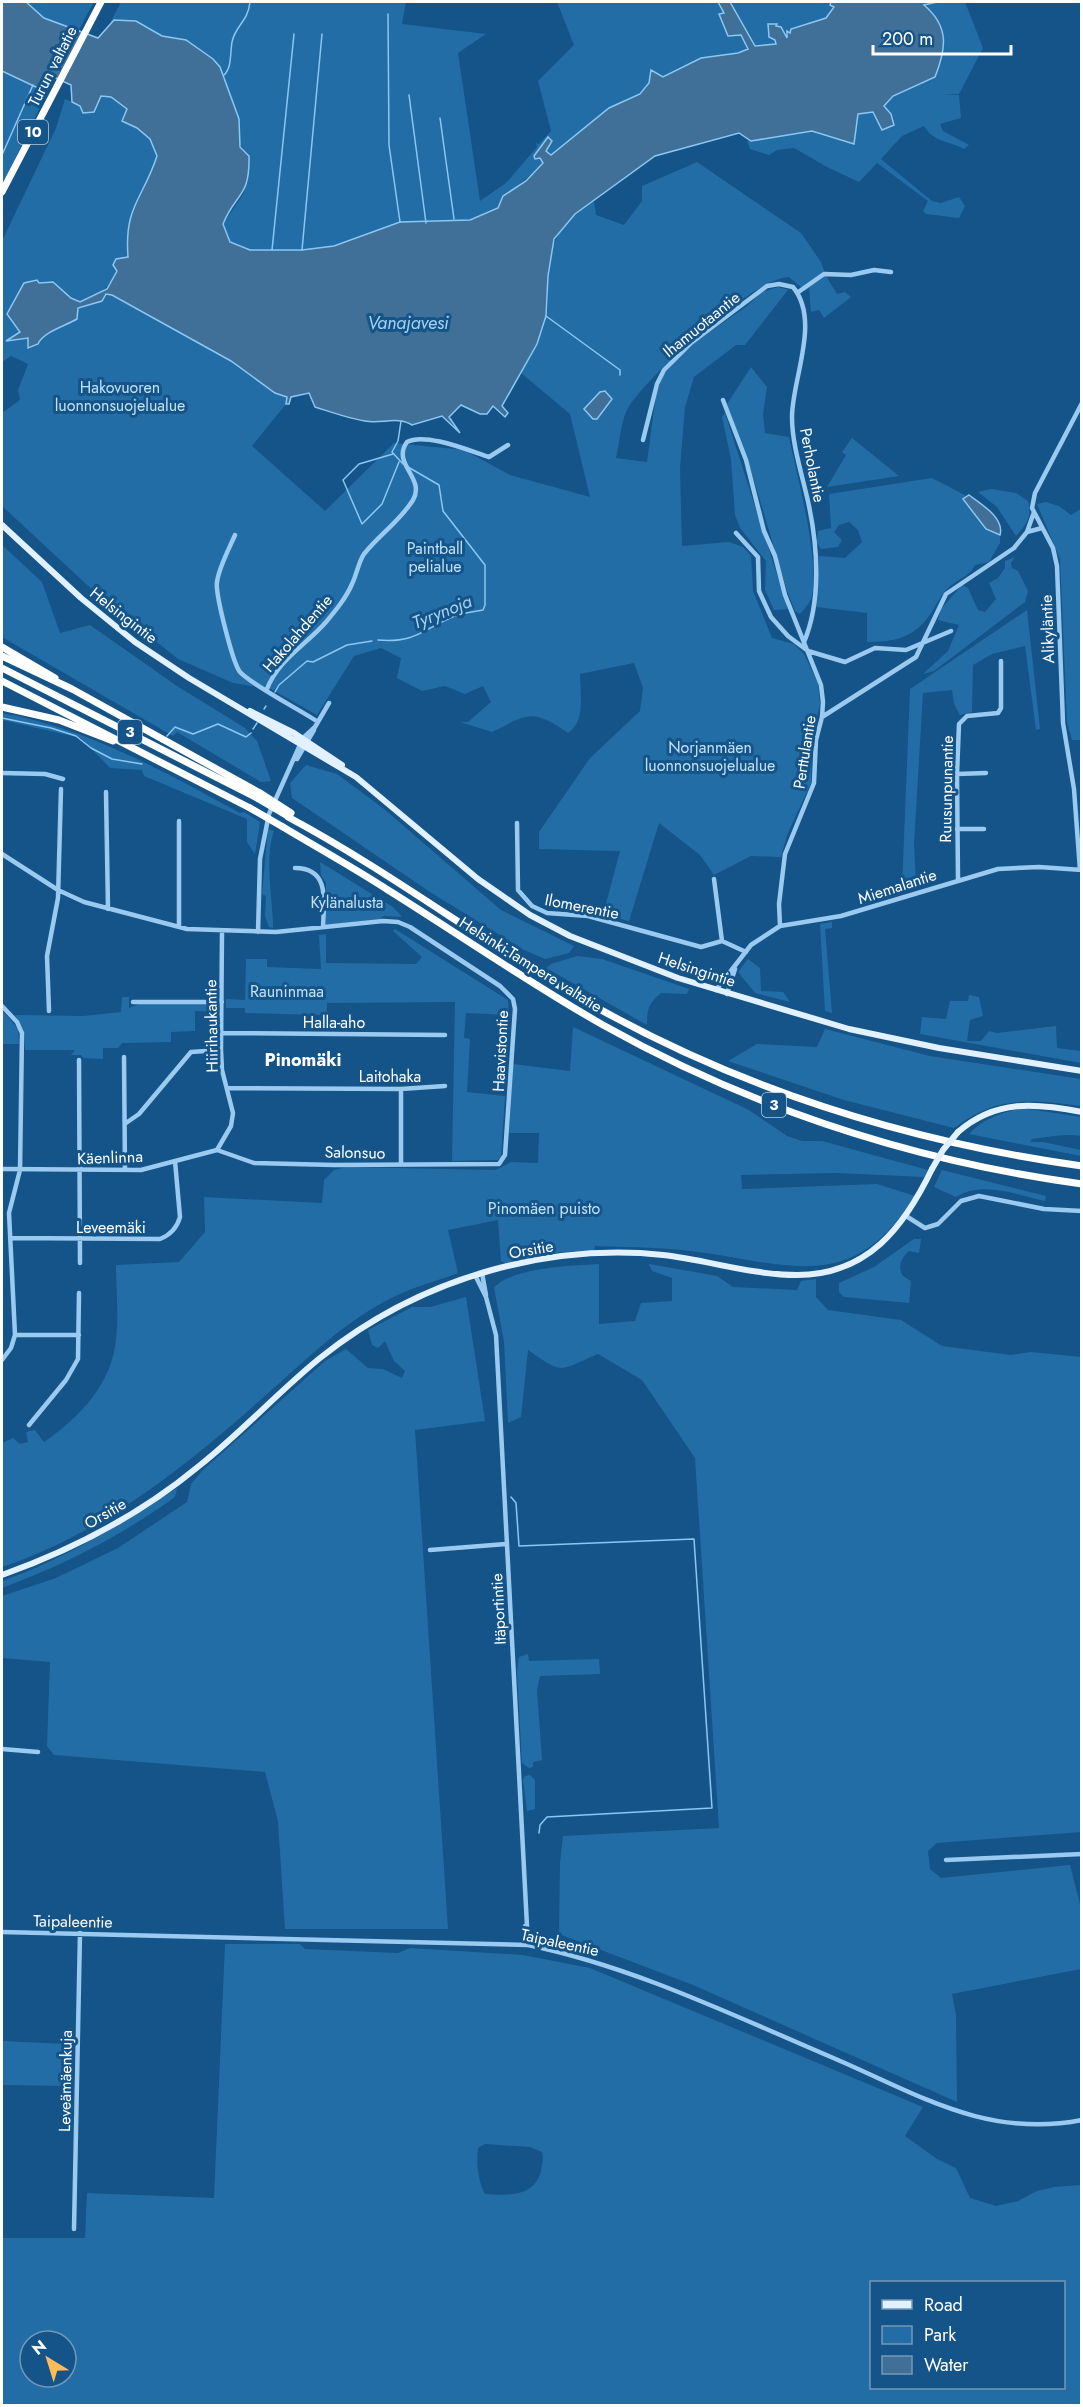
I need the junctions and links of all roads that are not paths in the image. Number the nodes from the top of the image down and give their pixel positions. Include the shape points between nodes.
1 (100, 2) edge
2 (11, 174) junction
3 (2, 192) edge
4 (2, 197) edge
5 (891, 272) dead end
6 (797, 293) junction
7 (723, 400) dead end
8 (1082, 403) edge
9 (643, 440) dead end
10 (508, 445) dead end
11 (1034, 512) junction
12 (2, 525) edge
13 (1042, 528) junction
14 (1026, 532) junction
15 (736, 533) dead end
16 (236, 535) dead end
17 (951, 631) dead end
18 (924, 640) junction
19 (804, 642) junction
20 (2, 647) edge
21 (808, 651) junction
22 (2, 656) edge
23 (1001, 661) dead end
24 (2, 668) edge
25 (2, 681) edge
26 (267, 689) junction
27 (72, 690) junction
28 (329, 703) dead end
29 (2, 707) edge
30 (822, 717) junction
31 (316, 725) junction
32 (305, 743) junction
33 (138, 749) junction
34 (2, 773) edge
35 (986, 773) dead end
36 (957, 774) junction
37 (63, 779) dead end
38 (61, 789) dead end
39 (1074, 789) junction
40 (1082, 789) edge
41 (105, 792) dead end
42 (258, 796) junction
43 (179, 821) dead end
44 (517, 824) dead end
45 (957, 829) junction
46 (984, 829) dead end
47 (1080, 838) edge
48 (2, 855) edge
49 (295, 868) dead end
50 (1081, 870) edge
51 (714, 879) dead end
52 (958, 879) junction
53 (58, 890) junction
54 (108, 909) junction
55 (780, 926) junction
56 (179, 927) junction
57 (323, 927) junction
58 (222, 932) junction
59 (258, 932) junction
60 (722, 941) junction
61 (746, 952) junction
62 (736, 966) junction
63 (716, 990) junction
64 (727, 994) junction
65 (133, 1002) dead end
66 (222, 1002) junction
67 (2, 1006) edge
68 (49, 1011) dead end
69 (222, 1033) junction
70 (445, 1035) dead end
71 (221, 1050) junction
72 (124, 1057) dead end
73 (79, 1060) dead end
74 (1082, 1071) edge
75 (445, 1086) dead end
76 (227, 1088) junction
77 (401, 1089) junction
78 (1082, 1112) edge
79 (126, 1123) junction
80 (217, 1150) junction
81 (175, 1161) junction
82 (401, 1164) junction
83 (494, 1166) joint
84 (1082, 1166) edge
85 (2, 1170) edge
86 (20, 1170) junction
87 (80, 1170) junction
88 (125, 1170) junction
89 (1082, 1184) edge
90 (1082, 1211) edge
91 (906, 1216) junction
92 (10, 1238) junction
93 (80, 1238) junction
94 (80, 1263) dead end
95 (478, 1274) junction
96 (79, 1293) dead end
97 (15, 1335) junction
98 (80, 1335) junction
99 (2, 1360) edge
100 (29, 1425) dead end
101 (506, 1544) junction
102 (430, 1550) dead end
103 (2, 1575) edge
104 (2, 1749) edge
105 (38, 1752) dead end
106 (1082, 1854) edge
107 (946, 1860) dead end
108 (2, 1932) edge
109 (80, 1934) junction
110 (526, 1945) junction
111 (1082, 2120) edge
112 (74, 2229) dead end

1 - 2 highway, Turun valtatie / 10
2 - 3 highway, Turun valtatie / 10
2 - 4 highway, Turun valtatie / 10
5 - 6 street via 825,274
6 - 9 street, Ihamuotaantie via 786,285 767,286 671,361 657,384
6 - 19 street, Perholantie via 804,318 804,346 792,416 810,510 816,583
7 - 19 street, Perttulantie
8 - 11 street via 1035,493
10 - 26 street, Hakolahdentie via 489,457 464,447 416,439 407,442 403,456 417,487 415,497 363,557 338,608 273,674
11 - 13 street, Alikyläntie
11 - 14 street
12 - 32 main road, Helsingintie via 135,642 189,678
13 - 14 street
13 - 39 street, Alikyläntie via 1057,566 1063,723
14 - 18 street via 1007,554 946,594
15 - 21 street via 758,557 759,591 771,617
16 - 26 street via 216,584 218,604 239,671
17 - 18 street
18 - 21 street via 901,651 875,648 845,662
18 - 30 street via 916,657
19 - 21 street, Perttulantie
20 - 27 highway
21 - 30 street, Perttulantie via 821,685
22 - 27 highway
23 - 36 street, Ruusunpunantie via 1002,708 993,715 974,714 962,719
24 - 42 highway, Helsinki-Tampere valtatie / 3
25 - 33 highway, Helsinki-Tampere valtatie / 3
26 - 31 street
27 - 42 highway
28 - 31 street
29 - 33 highway via 59,720
30 - 55 street, Perttulantie via 816,740 814,783 785,854
31 - 32 street
32 - 59 street via 274,801 266,826 260,859
32 - 63 main road, Helsingintie via 356,777 472,874 530,915 589,945
33 - 89 highway, Helsinki-Tampere valtatie / 3, bridge via 283,827 568,1005 745,1094 908,1150 980,1168
34 - 37 street via 45,774
35 - 36 street
36 - 45 street, Ruusunpunantie
38 - 53 street
39 - 40 street
39 - 47 street, Alikyläntie
41 - 54 street
42 - 84 highway, Helsinki-Tampere valtatie / 3, bridge via 574,995 714,1066 802,1100 907,1132 1002,1154
43 - 56 street
44 - 60 street, Ilomerentie via 518,890 539,910 588,916 701,947
45 - 46 street
45 - 52 street, Ruusunpunantie
47 - 50 street, Alikyläntie
48 - 53 street
49 - 57 street via 319,876 324,887
50 - 52 street, Miemalantie via 1006,867
51 - 60 street
52 - 55 street, Miemalantie via 841,916
53 - 54 street
53 - 68 street via 47,943
54 - 56 street
55 - 61 street, Miemalantie
56 - 58 street
57 - 59 street
57 - 83 street, Haavistontie via 398,922 500,986 513,999 505,1155
58 - 59 street
58 - 66 street, Hiirihaukantie
60 - 61 street
61 - 62 street, Miemalantie
62 - 63 street, Miemalantie
62 - 64 street, Miemalantie
63 - 64 main road, Helsingintie
64 - 74 main road, Helsingintie via 849,1029
65 - 66 street
66 - 69 street, Hiirihaukantie
67 - 86 street via 22,1033
69 - 70 street, Halla-aho
69 - 71 street, Hiirihaukantie
71 - 76 street, Hiirihaukantie
71 - 79 street via 196,1050 188,1054 140,1114
72 - 79 street
73 - 87 street
75 - 77 street, Laitohaka
76 - 77 street, Laitohaka
76 - 80 street, Hiirihaukantie via 232,1120
77 - 82 street
78 - 91 main road, Orsitie, bridge via 1017,1104 983,1114 958,1132 943,1150
79 - 88 street
80 - 81 street, Käenlinna
80 - 82 street, Salonsuo via 254,1163
81 - 88 street, Käenlinna
81 - 93 street, Leveemäki via 180,1217 168,1236
82 - 83 street, Salonsuo
85 - 86 street, Käenlinna
86 - 87 street, Käenlinna
86 - 92 street via 9,1213
87 - 88 street, Käenlinna
87 - 93 street
90 - 91 street via 1044,1209 979,1196 961,1202 932,1227 925,1228
91 - 95 main road, Orsitie via 890,1237 867,1255 814,1274 780,1274 691,1258 633,1253 544,1259
92 - 93 street, Leveemäki
92 - 97 street
93 - 94 street
95 - 101 street, Itäportintie via 496,1335
95 - 103 main road, Orsitie via 404,1304 348,1337 198,1467 134,1512 82,1541
96 - 98 street
97 - 98 street
97 - 99 street
98 - 100 street via 74,1369
101 - 102 street
101 - 110 street, Itäportintie
104 - 105 street
106 - 107 street
108 - 109 street, Taipaleentie
109 - 110 street, Taipaleentie
109 - 112 street, Leveämäenkuja
110 - 111 street, Taipaleentie via 592,1960 668,1988 953,2111 1015,2125

